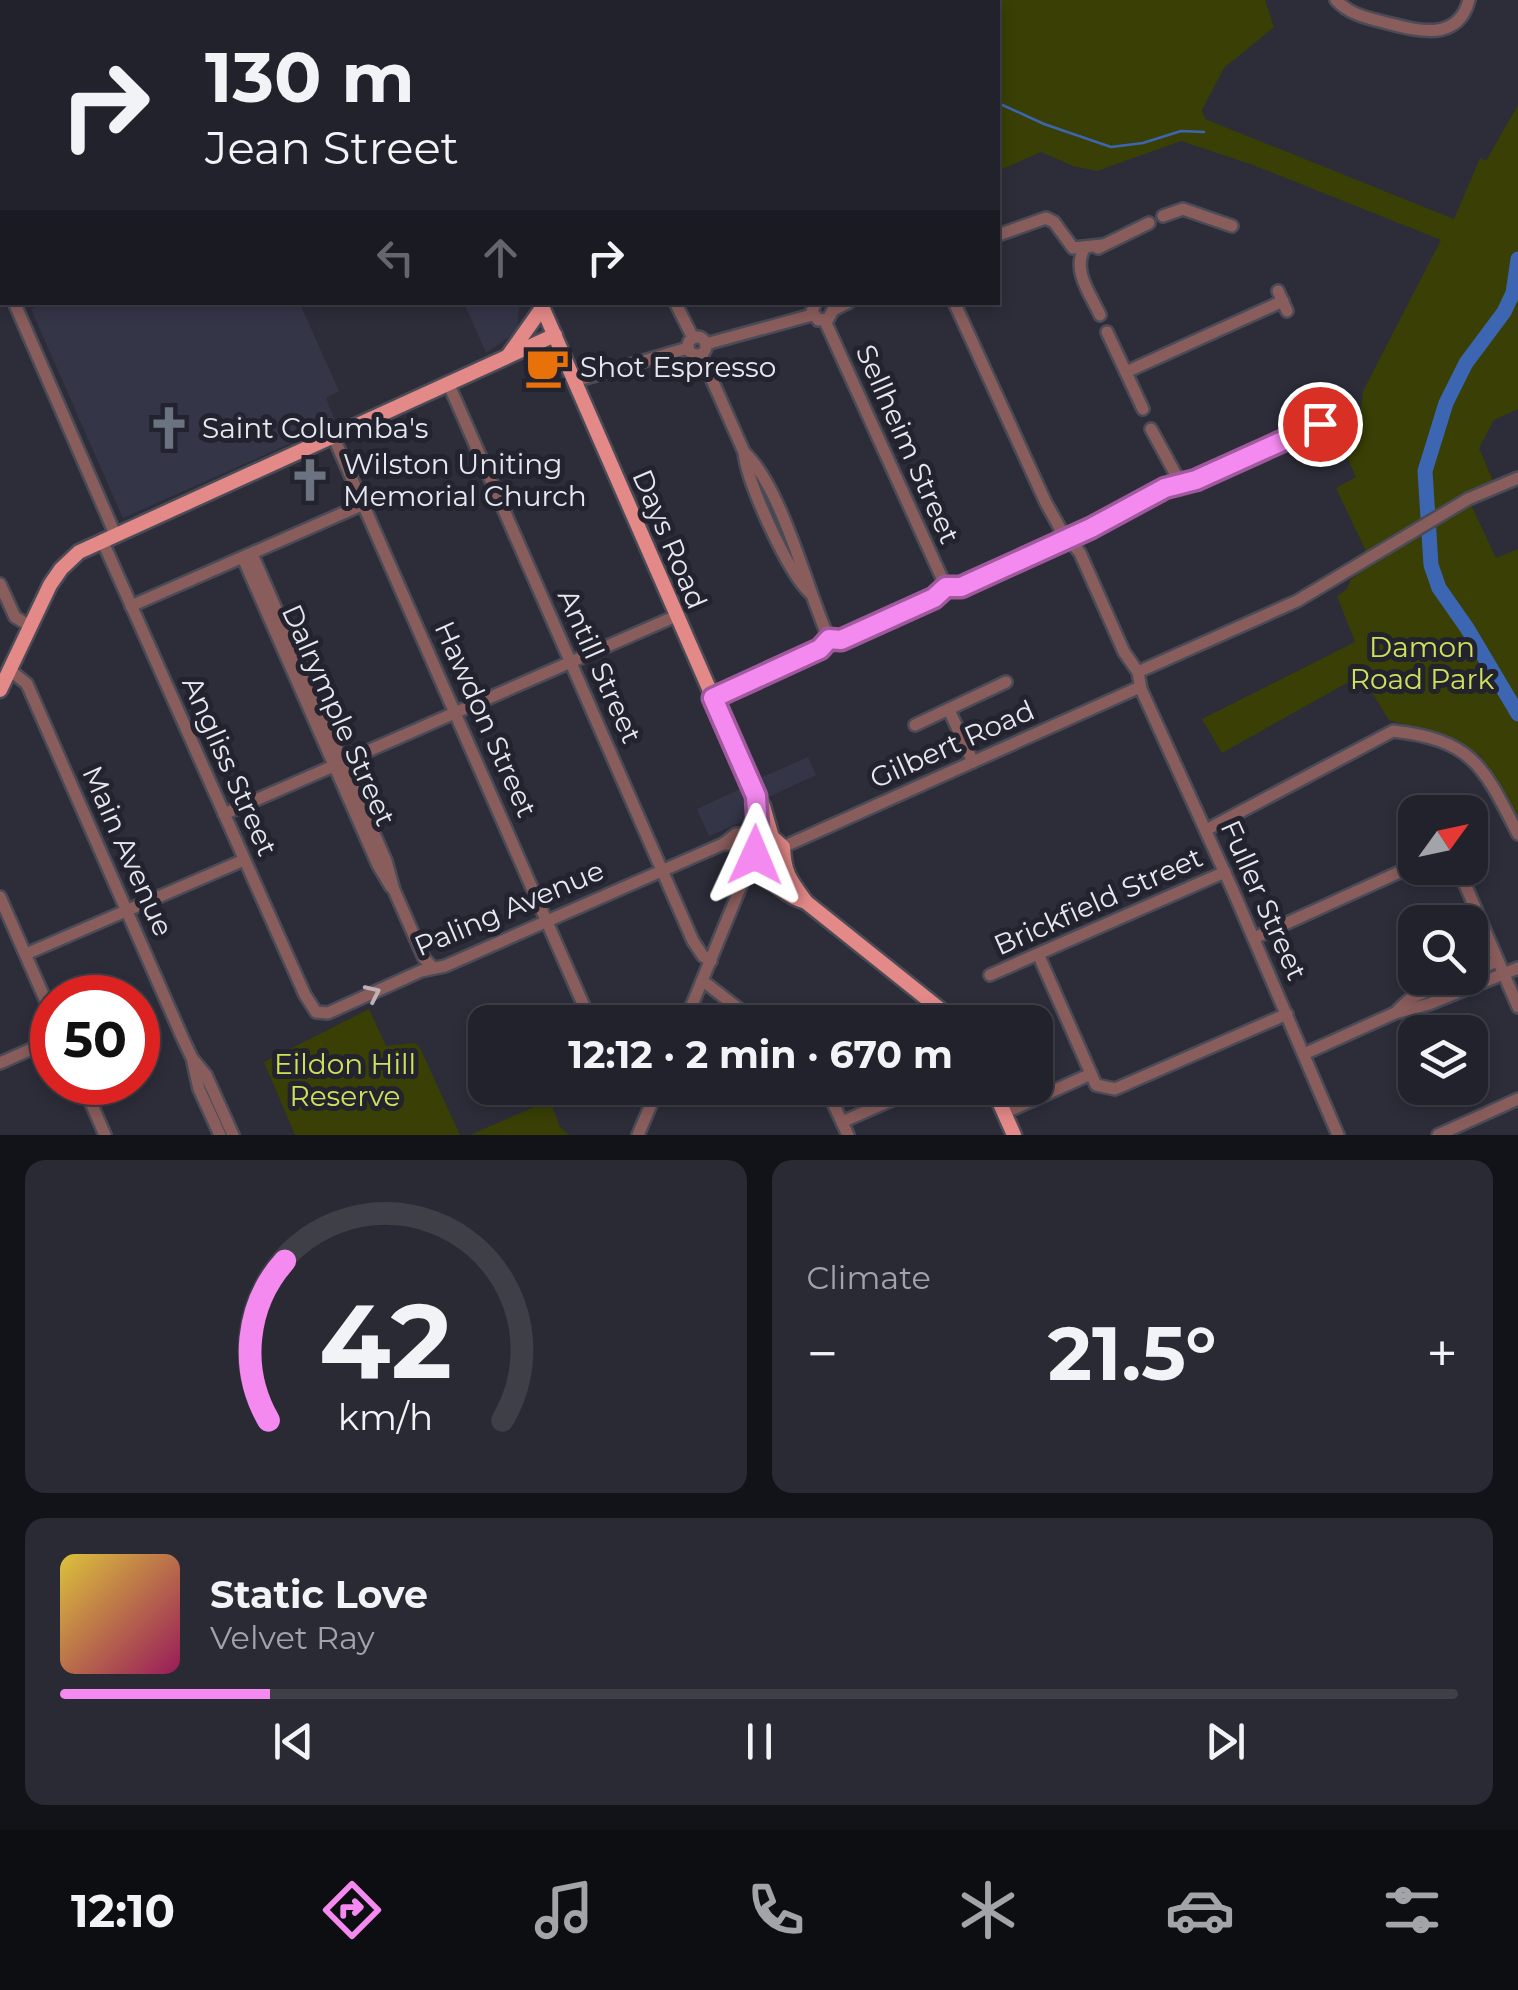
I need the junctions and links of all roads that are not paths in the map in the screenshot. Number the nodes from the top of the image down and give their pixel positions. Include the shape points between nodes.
1 (1336, 0) edge
2 (1469, 0) edge
3 (1162, 216) dead end
4 (1149, 223) dead end
5 (1232, 226) dead end
6 (1000, 234) edge
7 (1079, 254) junction
8 (1283, 301) dead end
9 (15, 305) edge
10 (541, 305) edge
11 (676, 305) edge
12 (955, 305) edge
13 (814, 308) edge
14 (829, 311) edge
15 (1100, 315) dead end
16 (1107, 332) dead end
17 (555, 335) junction
18 (690, 343) junction
19 (703, 350) junction
20 (504, 360) junction
21 (1126, 372) junction
22 (575, 380) junction
23 (449, 385) junction
24 (1142, 409) dead end
25 (1329, 420) dead end
26 (1151, 429) dead end
27 (334, 436) junction
28 (1518, 478) edge
29 (1177, 488) junction
30 (364, 504) junction
31 (108, 537) junction
32 (1068, 539) junction
33 (247, 556) junction
34 (0, 584) edge
35 (946, 587) junction
36 (132, 606) junction
37 (676, 616) junction
38 (30, 626) junction
39 (829, 639) junction
40 (571, 662) junction
41 (10, 670) junction
42 (1138, 672) junction
43 (1006, 682) dead end
44 (1140, 686) junction
45 (0, 690) edge
46 (713, 698) junction
47 (949, 710) junction
48 (456, 712) junction
49 (915, 725) dead end
50 (973, 762) junction
51 (339, 764) junction
52 (224, 814) junction
53 (1206, 830) junction
54 (1518, 834) edge
55 (767, 852) junction
56 (244, 860) junction
57 (662, 870) junction
58 (1225, 872) junction
59 (1398, 873) edge
60 (1465, 885) edge
61 (0, 896) edge
62 (127, 911) junction
63 (547, 921) junction
64 (1254, 938) junction
65 (26, 954) junction
66 (1038, 954) junction
67 (712, 961) junction
68 (432, 967) junction
69 (1501, 967) junction
70 (1518, 968) edge
71 (1488, 969) edge
72 (35, 975) edge
73 (990, 975) dead end
74 (703, 981) junction
75 (1418, 995) edge
76 (584, 1005) edge
77 (692, 1005) edge
78 (734, 1005) edge
79 (935, 1005) edge
80 (1518, 1006) edge
81 (314, 1011) joint
82 (1395, 1013) junction
83 (1286, 1014) junction
84 (30, 1050) edge
85 (1304, 1054) junction
86 (192, 1058) junction
87 (0, 1063) edge
88 (1091, 1074) junction
89 (1518, 1099) edge
90 (92, 1105) edge
91 (651, 1105) edge
92 (834, 1105) edge
93 (880, 1105) edge
94 (1001, 1105) edge
95 (1004, 1113) junction
96 (842, 1122) junction
97 (104, 1135) edge
98 (220, 1135) edge
99 (234, 1135) edge
100 (638, 1135) edge
101 (848, 1135) edge
102 (1014, 1135) edge
103 (1338, 1135) edge
104 (1438, 1135) edge

1 - 2 street via 1357,15 1424,33 1460,18
3 - 5 street via 1184,209
4 - 7 street
6 - 7 street via 1044,218 1054,222 1066,250
7 - 15 street
8 - 21 street
9 - 31 street, Angliss Street
10 - 17 main road, Days Road
10 - 20 main road
11 - 18 street
12 - 32 street
13 - 14 street via 818,320
13 - 19 street
14 - 35 street, Sellheim Street
16 - 21 street
17 - 20 main road
17 - 22 main road, Days Road
18 - 19 street via 693,354
18 - 22 street
19 - 39 street via 746,467
20 - 23 main road
21 - 24 street
22 - 37 main road, Days Road
23 - 27 main road
23 - 40 street, Antill Street
25 - 29 street
26 - 29 street
27 - 30 street, Hawdon Street
27 - 31 main road
28 - 42 street via 1468,499 1297,601
29 - 32 street
30 - 33 street
30 - 48 street, Hawdon Street
31 - 36 street, Angliss Street
31 - 38 main road via 60,569
32 - 35 street via 961,587
32 - 42 street
33 - 36 street
33 - 51 street, Dalrymple Street
34 - 38 street via 15,617
35 - 39 street via 841,640
36 - 52 street, Angliss Street
37 - 40 street
37 - 46 main road, Days Road
38 - 41 main road
39 - 46 street
40 - 48 street
40 - 57 street, Antill Street
41 - 45 main road
41 - 62 street, Main Avenue via 27,684
42 - 44 street, Fuller Street
43 - 47 street
44 - 50 street, Gilbert Road
44 - 53 street, Fuller Street
46 - 55 main road, Days Road via 756,796
47 - 49 street
47 - 50 street
48 - 51 street
48 - 63 street, Hawdon Street
50 - 55 street, Gilbert Road
51 - 52 street
51 - 68 street, Dalrymple Street via 381,872
52 - 56 street, Angliss Street
53 - 54 street via 1393,731 1467,753
53 - 58 street, Fuller Street
55 - 57 street, Paling Avenue via 723,844
55 - 67 street via 739,895
55 - 79 main road via 769,875 782,889
56 - 62 street
56 - 81 street, Angliss Street
57 - 63 street, Paling Avenue
57 - 67 street, Antill Street via 696,948
58 - 64 street, Fuller Street
58 - 66 street, Brickfield Street
59 - 64 street
60 - 69 street
61 - 65 street
62 - 65 street
62 - 86 street, Main Avenue
63 - 68 street, Paling Avenue
63 - 76 street, Hawdon Street
64 - 83 street, Fuller Street
65 - 72 street
66 - 73 street, Brickfield Street
66 - 88 street
67 - 74 street
81 -> 68 street, Paling Avenue via 328,1013
69 - 70 street
69 - 71 street
69 - 80 street
69 - 82 street via 1429,1004
74 - 77 street
74 - 78 street
75 - 82 street
82 - 85 street
83 - 85 street, Fuller Street
83 - 88 street via 1114,1089 1096,1085
84 - 87 street
85 - 103 street, Fuller Street
86 - 98 street, Main Avenue
86 - 99 street, Main Avenue
88 - 95 street
89 - 104 street
90 - 97 street
91 - 100 street
92 - 96 street
93 - 96 street
94 - 95 main road
95 - 102 main road
96 - 101 street

